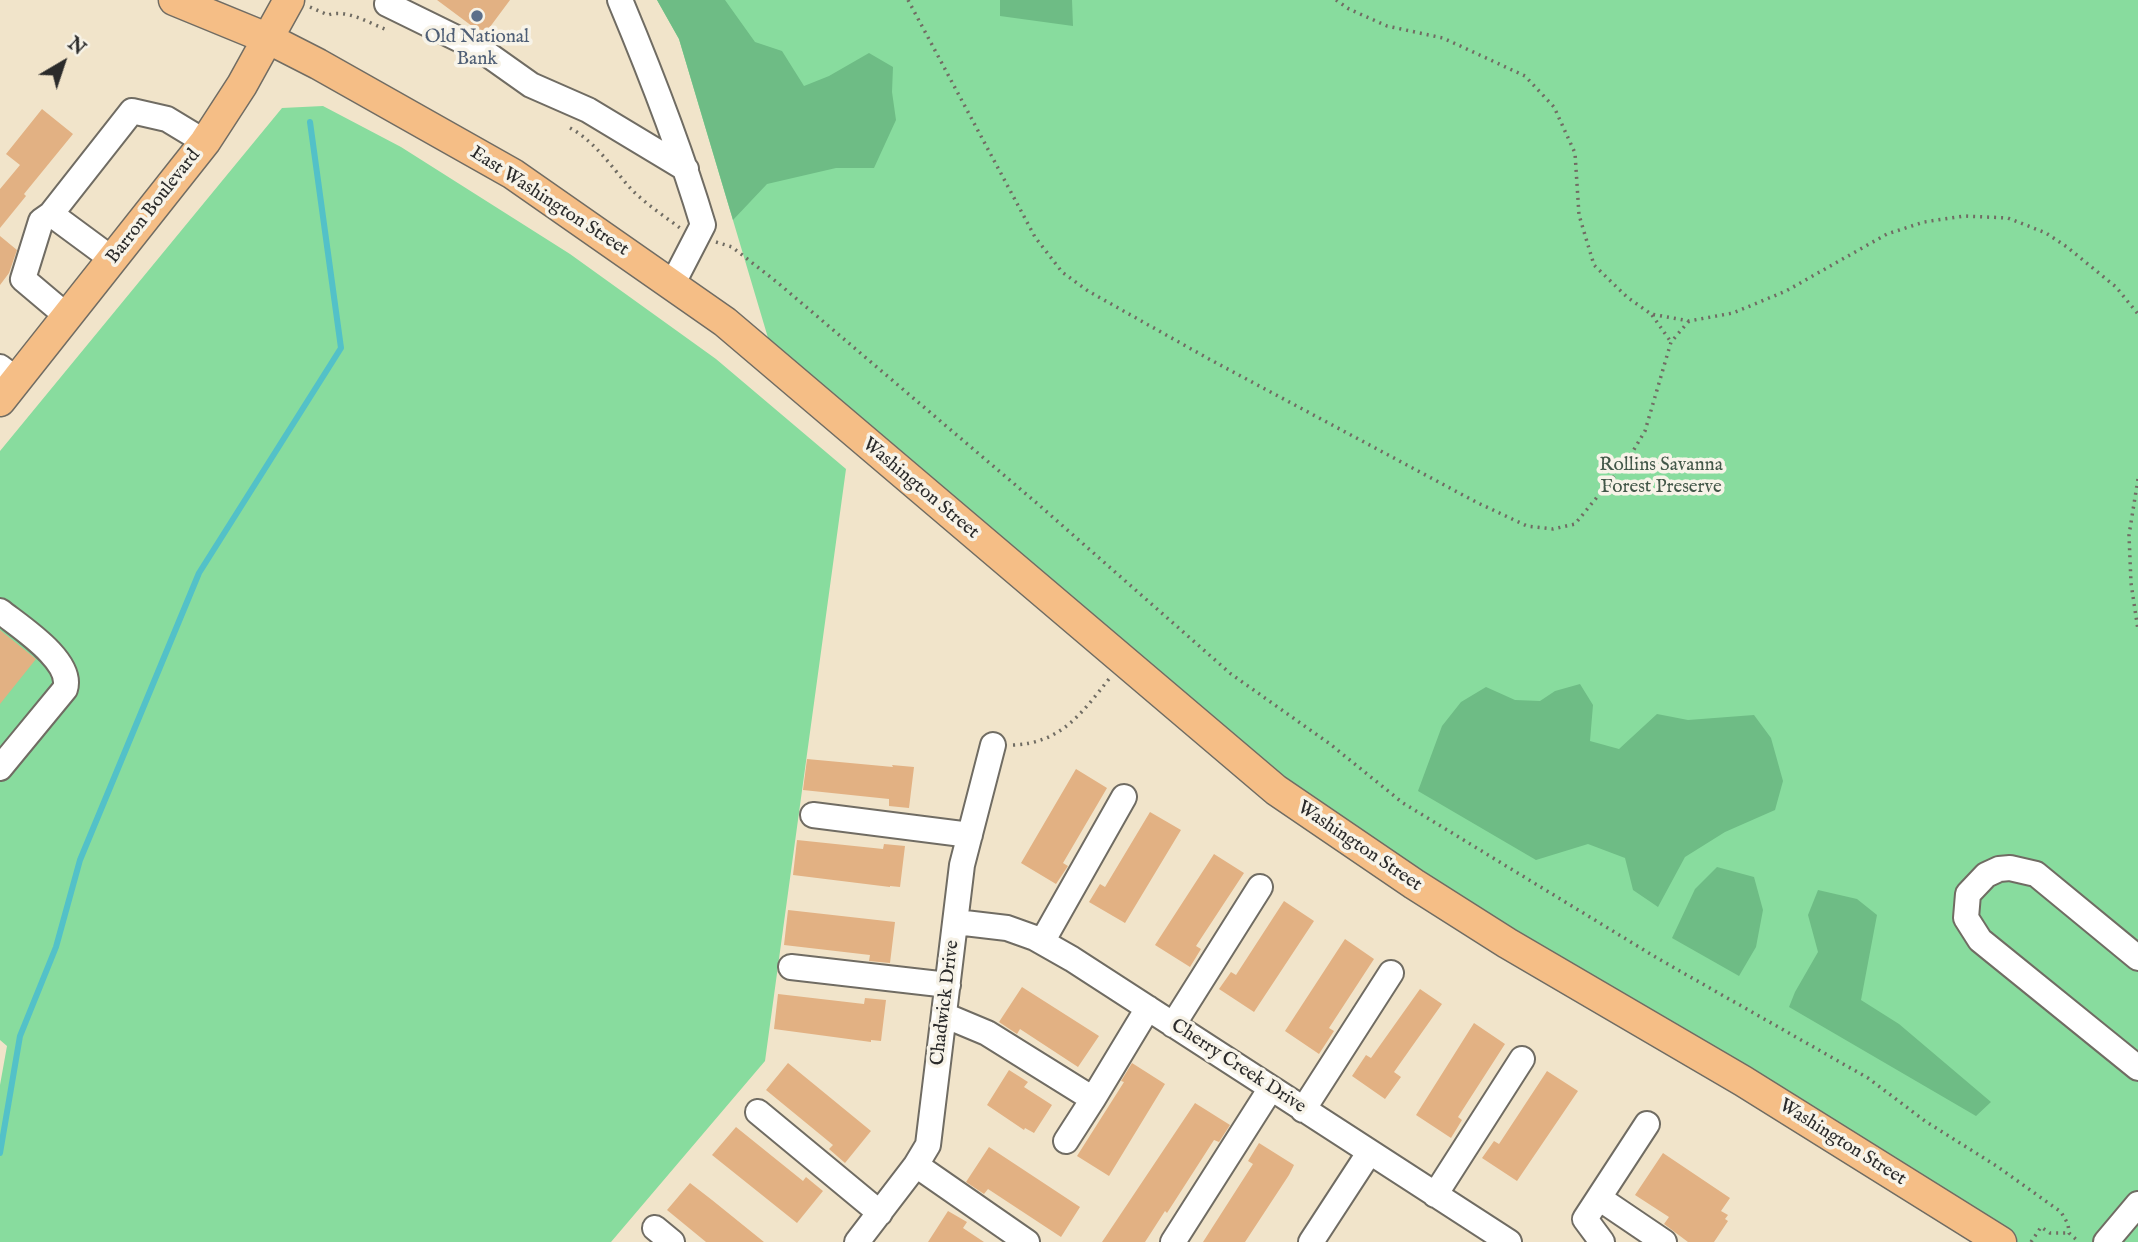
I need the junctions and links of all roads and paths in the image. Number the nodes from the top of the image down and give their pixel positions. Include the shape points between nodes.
1 (174, 0) edge
2 (289, 0) edge
3 (389, 0) edge
4 (620, 0) edge
5 (908, 0) edge
6 (1336, 0) edge
7 (328, 15) dead end
8 (384, 29) dead end
9 (269, 39) junction
10 (560, 123) dead end
11 (205, 142) junction
12 (686, 169) junction
13 (51, 214) junction
14 (698, 236) junction
15 (112, 259) junction
16 (673, 285) junction
17 (1651, 314) junction
18 (2138, 314) edge
19 (68, 317) junction
20 (1689, 321) junction
21 (1671, 342) junction
22 (778, 368) joint
23 (6, 382) edge
24 (2138, 479) edge
25 (0, 611) edge
26 (2138, 630) edge
27 (1124, 661) junction
28 (993, 745) joint
29 (0, 768) edge
30 (1124, 797) dead end
31 (813, 815) dead end
32 (970, 835) junction
33 (1260, 887) dead end
34 (956, 922) junction
35 (1042, 942) junction
36 (2138, 958) edge
37 (791, 967) dead end
38 (1391, 973) dead end
39 (948, 985) junction
40 (1147, 1008) junction
41 (944, 1015) junction
42 (1173, 1025) junction
43 (1522, 1059) dead end
44 (2138, 1068) edge
45 (1270, 1088) junction
46 (1093, 1099) junction
47 (1303, 1110) junction
48 (758, 1112) dead end
49 (1647, 1124) dead end
50 (1066, 1141) dead end
51 (1369, 1153) junction
52 (916, 1165) junction
53 (1435, 1195) junction
54 (1599, 1198) junction
55 (2138, 1204) edge
56 (880, 1213) junction
57 (2069, 1233) junction
58 (857, 1242) edge
59 (1027, 1242) edge
60 (1173, 1242) edge
61 (1311, 1242) edge
62 (1509, 1242) edge
63 (1602, 1242) edge
64 (1664, 1242) edge
65 (2001, 1242) edge
66 (2031, 1242) edge
67 (2079, 1242) edge
68 (2106, 1242) edge

1 - 9 main road
2 - 9 main road, Barron Boulevard
3 - 12 street via 387,4 483,51 531,85 588,110
4 - 12 street
5 - 21 path via 1035,237 1062,272 1209,359 1527,526 1553,529 1575,524 1601,495 1645,431
6 - 17 path via 1387,26 1443,38 1525,76 1553,107 1575,153 1579,215 1594,265
7 - 8 path via 337,12
9 - 11 main road, Barron Boulevard
9 - 16 main road, East Washington Street via 513,174
10 - 14 path via 582,134 634,191 681,230
11 - 13 street via 167,119 132,111
11 - 15 main road, Barron Boulevard
12 - 14 street via 703,225
13 - 15 street
13 - 19 street via 41,221 23,279
14 - 16 street
14 - 57 path via 732,247 1039,505 1231,674 1403,803 1657,958 1868,1078 2061,1212
15 - 19 main road, Barron Boulevard
16 - 22 main road, East Washington Street
17 - 20 path
17 - 21 path
18 - 20 path via 2116,287 2046,233 2008,218 1964,216 1887,234 1786,291 1733,313
19 - 23 main road, Barron Boulevard
20 - 21 path
22 - 27 main road, Washington Street
24 - 26 path via 2129,535
25 - 29 street via 51,652 67,681
27 - 28 path via 1073,721 1047,739
27 - 65 main road, Washington Street via 1276,790 1414,884
28 - 32 street, Chadwick Drive
30 - 35 street
31 - 32 street
32 - 34 street, Chadwick Drive
33 - 42 street
34 - 35 street, Cherry Creek Drive via 1007,928
34 - 39 street, Chadwick Drive
35 - 40 street, Cherry Creek Drive
36 - 44 street via 2036,874 1999,869 1968,894 1966,918 1980,940
37 - 39 street
38 - 47 street
39 - 41 street, Chadwick Drive
40 - 42 street, Cherry Creek Drive
40 - 46 street
41 - 46 street via 987,1033
41 - 52 street, Chadwick Drive via 928,1145
42 - 45 street, Cherry Creek Drive
43 - 53 street
45 - 47 street, Cherry Creek Drive
45 - 60 street
46 - 50 street
47 - 51 street, Cherry Creek Drive
48 - 56 street
49 - 54 street
51 - 53 street, Cherry Creek Drive
51 - 61 street
52 - 56 street, Chadwick Drive
52 - 59 street
53 - 62 street, Cherry Creek Drive
54 - 63 street via 1585,1220
54 - 64 street
55 - 68 street
56 - 58 street, Chadwick Drive
57 - 66 path via 2050,1233 2041,1227
57 - 67 path

